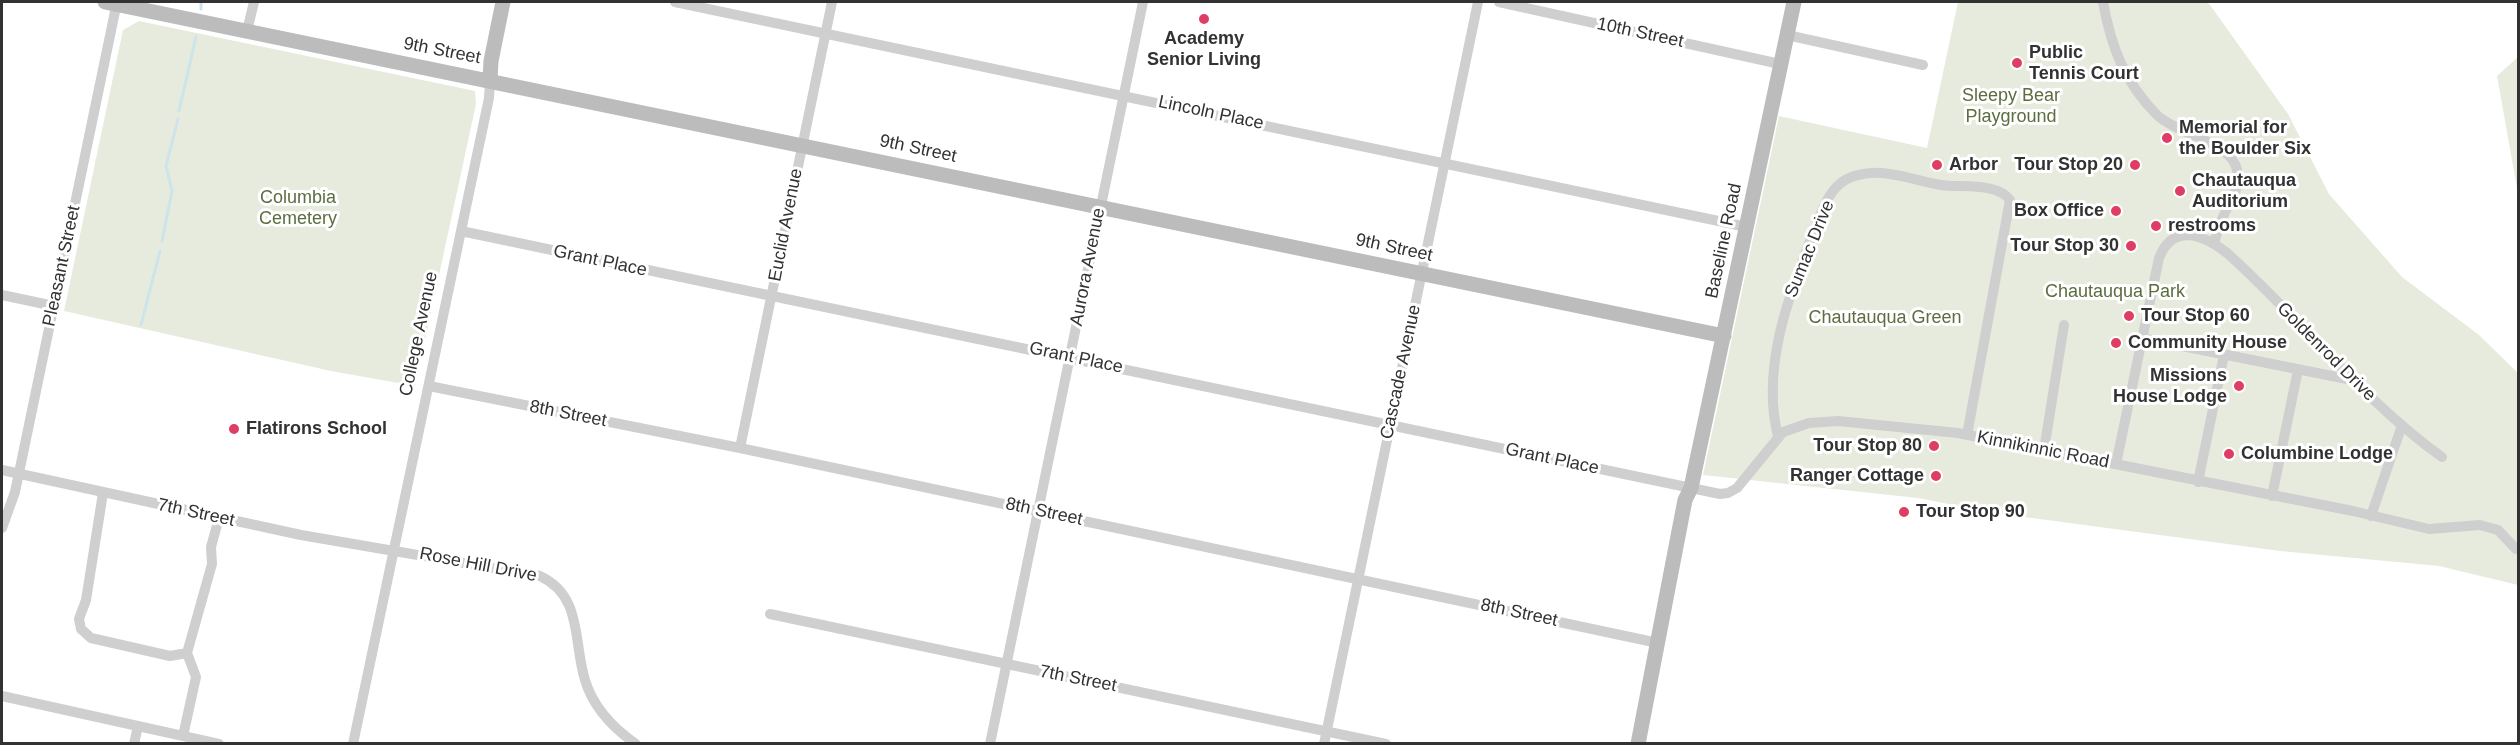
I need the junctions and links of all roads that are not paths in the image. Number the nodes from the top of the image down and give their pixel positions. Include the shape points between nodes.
1 (113, 2) edge
2 (254, 2) edge
3 (503, 2) edge
4 (675, 2) edge
5 (832, 2) edge
6 (1143, 2) edge
7 (1478, 2) edge
8 (1499, 2) edge
9 (1794, 2) edge
10 (2103, 2) edge
11 (247, 31) junction
12 (826, 33) junction
13 (1786, 35) junction
14 (1780, 64) junction
15 (1923, 65) dead end
16 (490, 80) junction
17 (1124, 95) junction
18 (801, 145) junction
19 (1445, 162) junction
20 (1100, 207) junction
21 (1747, 227) junction
22 (461, 231) junction
23 (2214, 243) junction
24 (1422, 273) junction
25 (2, 295) edge
26 (772, 295) junction
27 (54, 306) junction
28 (2064, 325) dead end
29 (1724, 336) junction
30 (2142, 338) junction
31 (2224, 355) junction
32 (1070, 357) junction
33 (2298, 370) junction
34 (2352, 380) junction
35 (429, 386) junction
36 (2402, 425) junction
37 (1390, 426) junction
38 (1968, 435) junction
39 (1778, 436) junction
40 (740, 448) junction
41 (2044, 450) junction
42 (2442, 457) dead end
43 (2116, 464) junction
44 (2, 470) edge
45 (18, 473) junction
46 (2198, 482) junction
47 (1691, 488) junction
48 (103, 494) junction
49 (2272, 496) junction
50 (1038, 510) junction
51 (2371, 516) junction
52 (219, 518) junction
53 (2, 528) edge
54 (2516, 549) dead end
55 (392, 551) junction
56 (1358, 579) junction
57 (770, 614) dead end
58 (1658, 643) junction
59 (187, 653) junction
60 (1006, 665) junction
61 (2, 696) edge
62 (138, 726) junction
63 (1327, 731) junction
64 (183, 736) junction
65 (134, 744) edge
66 (219, 744) edge
67 (353, 744) edge
68 (636, 744) edge
69 (990, 744) edge
70 (1324, 744) edge
71 (1386, 744) edge
72 (1638, 744) edge

1 - 11 street, 9th Street
1 - 27 street, Pleasant Street
2 - 11 street
3 - 16 street, College Avenue
4 - 12 street, Lincoln Place
5 - 12 street, Euclid Avenue
6 - 17 street, Aurora Avenue
7 - 19 street, Cascade Avenue
8 - 14 street, 10th Street
9 - 13 street, Baseline Road
10 - 23 street via 2114,52 2127,78 2165,122 2231,156 2238,181
11 - 16 street, 9th Street
12 - 17 street, Lincoln Place
12 - 18 street, Euclid Avenue
13 - 14 street, Baseline Road
13 - 15 street
14 - 21 street, Baseline Road
16 - 18 street, 9th Street
16 - 22 street, College Avenue
17 - 19 street, Lincoln Place
17 - 20 street, Aurora Avenue
18 - 20 street, 9th Street
18 - 26 street, Euclid Avenue
19 - 21 street, Lincoln Place
19 - 24 street, Cascade Avenue
20 - 24 street, 9th Street
20 - 32 street, Aurora Avenue
21 - 29 street, Baseline Road
22 - 26 street, Grant Place
22 - 35 street, College Avenue
23 - 30 street via 2190,235 2173,240 2164,248 2157,263
23 - 34 street, Goldenrod Drive via 2243,267
24 - 29 street, 9th Street
24 - 37 street, Cascade Avenue
25 - 27 street
26 - 32 street, Grant Place
26 - 40 street, Euclid Avenue
27 - 45 street, Pleasant Street
28 - 41 street
29 - 47 street, Baseline Road
30 - 31 street
30 - 43 street
31 - 33 street
31 - 46 street
32 - 37 street, Grant Place
32 - 50 street, Aurora Avenue
33 - 34 street
33 - 49 street
34 - 36 street, Goldenrod Drive
35 - 40 street, 8th Street
35 - 55 street, College Avenue
36 - 42 street, Goldenrod Drive
36 - 51 street
37 - 47 street, Grant Place
37 - 56 street, Cascade Avenue
38 - 39 street, Kinnikinnic Road via 1826,420 1795,426
38 - 39 street, Sumac Drive via 2010,208 2007,197 1994,190 1940,185 1876,172 1855,176 1835,189 1801,264 1783,321 1773,400
38 - 41 street, Kinnikinnic Road
39 - 47 street, Kinnikinnic Road via 1732,491 1722,494
40 - 50 street, 8th Street
41 - 43 street, Kinnikinnic Road
43 - 46 street, Kinnikinnic Road
44 - 45 street, 7th Street
45 - 48 street, 7th Street
45 - 53 street, Pleasant Street
46 - 49 street, Kinnikinnic Road
47 - 58 street, Baseline Road via 1685,500
48 - 52 street, 7th Street
48 - 59 street via 86,600 79,619 81,629 91,638 170,656
49 - 51 street, Kinnikinnic Road
50 - 56 street, 8th Street
50 - 60 street, Aurora Avenue
51 - 54 street, Kinnikinnic Road via 2439,530 2469,524 2490,527
52 - 55 street, 7th Street
52 - 59 street via 211,548 212,564
55 - 67 street, College Avenue
55 - 68 street, Rose Hill Drive via 404,550 551,581 573,610 581,663 593,699 606,718
56 - 58 street, 8th Street
56 - 63 street, Cascade Avenue
57 - 60 street, 7th Street
58 - 72 street, Baseline Road
59 - 64 street via 196,677
60 - 63 street, 7th Street
60 - 69 street, Aurora Avenue
61 - 62 street
62 - 64 street
62 - 65 street
63 - 70 street, Cascade Avenue
63 - 71 street, 7th Street
64 - 66 street

